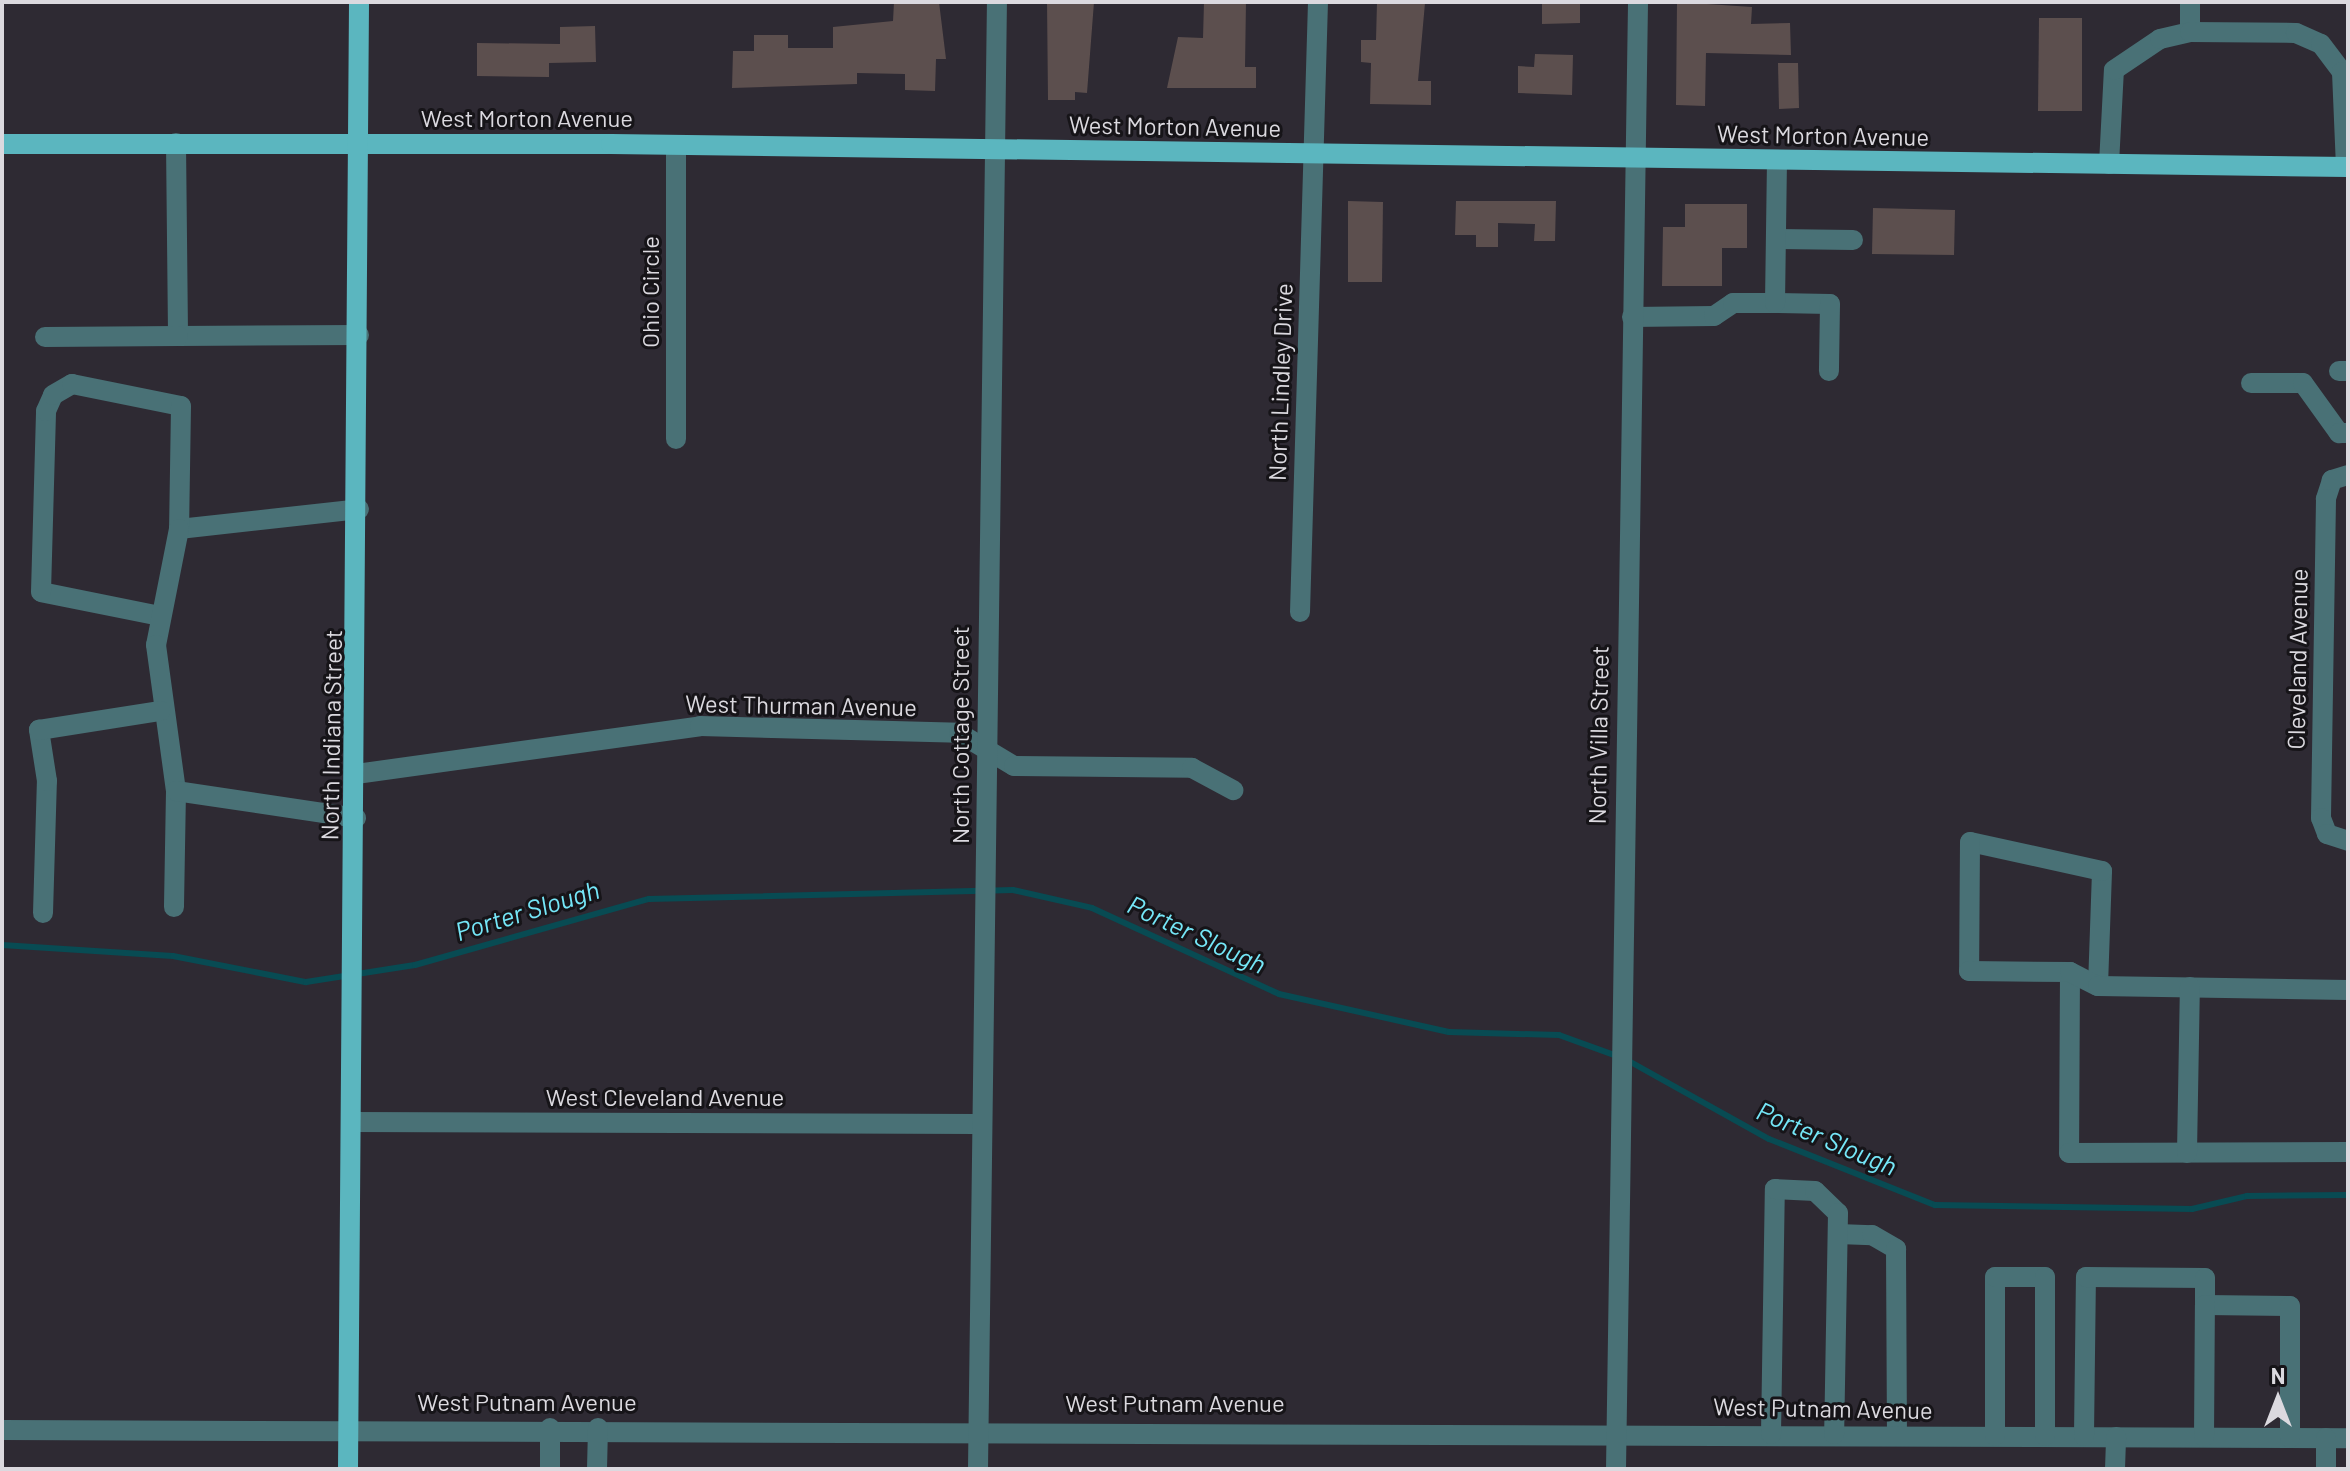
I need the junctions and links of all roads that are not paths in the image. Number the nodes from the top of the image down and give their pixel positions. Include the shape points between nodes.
1 (359, 2) edge
2 (997, 2) edge
3 (1318, 2) edge
4 (1638, 2) edge
5 (2190, 2) edge
6 (2190, 32) junction
7 (176, 143) junction
8 (360, 143) junction
9 (2, 144) edge
10 (676, 145) junction
11 (994, 150) junction
12 (1312, 153) junction
13 (1635, 158) junction
14 (1777, 160) junction
15 (2109, 164) junction
16 (2347, 167) edge
17 (1776, 239) junction
18 (1853, 240) dead end
19 (1775, 303) junction
20 (1632, 317) junction
21 (359, 335) junction
22 (178, 336) junction
23 (45, 337) dead end
24 (1829, 371) dead end
25 (2251, 383) dead end
26 (2348, 433) edge
27 (676, 439) dead end
28 (2348, 475) edge
29 (359, 509) junction
30 (179, 529) junction
31 (1300, 612) dead end
32 (160, 616) junction
33 (161, 711) junction
34 (984, 750) junction
35 (356, 774) junction
36 (1233, 790) dead end
37 (176, 791) junction
38 (356, 818) junction
39 (2348, 841) edge
40 (174, 907) dead end
41 (43, 913) dead end
42 (2070, 972) junction
43 (2098, 986) junction
44 (2190, 987) junction
45 (2348, 990) edge
46 (351, 1122) junction
47 (978, 1124) junction
48 (2348, 1152) edge
49 (2187, 1153) junction
50 (1838, 1234) junction
51 (2205, 1305) junction
52 (348, 1427) junction
53 (550, 1428) junction
54 (598, 1428) junction
55 (978, 1428) junction
56 (2, 1430) edge
57 (1617, 1431) junction
58 (1771, 1434) junction
59 (1834, 1434) junction
60 (1897, 1435) junction
61 (1995, 1436) junction
62 (2045, 1436) junction
63 (2084, 1436) junction
64 (2116, 1437) junction
65 (2204, 1437) junction
66 (2290, 1438) junction
67 (2326, 1438) junction
68 (2348, 1438) edge
69 (348, 1469) edge
70 (550, 1469) edge
71 (597, 1469) edge
72 (978, 1469) edge
73 (1616, 1469) edge
74 (2115, 1469) edge
75 (2326, 1469) edge

1 - 8 main road, North Indiana Street
2 - 11 street, North Cottage Street
3 - 12 street, North Lindley Drive
4 - 13 street, North Villa Street
5 - 6 street
6 - 15 street via 2160,39 2114,70
6 - 16 street via 2296,33 2321,44 2342,72
7 - 8 main road, West Morton Avenue
7 - 9 main road, West Morton Avenue
7 - 22 street
8 - 10 main road, West Morton Avenue
8 - 21 main road, North Indiana Street
10 - 11 main road, West Morton Avenue
10 - 27 street, Ohio Circle
11 - 12 main road, West Morton Avenue
11 - 34 street, North Cottage Street
12 - 13 main road, West Morton Avenue
12 - 31 street, North Lindley Drive
13 - 14 main road, West Morton Avenue
13 - 20 street, North Villa Street
14 - 15 main road, West Morton Avenue
14 - 17 street
15 - 16 main road, West Morton Avenue
17 - 18 street
17 - 19 street
19 - 20 street via 1733,303 1714,316
19 - 24 street via 1830,304
20 - 57 street, North Villa Street
21 - 22 street
21 - 29 main road, North Indiana Street
22 - 23 street
25 - 26 street via 2303,383 2339,433
28 - 39 street, Cleveland Avenue via 2332,480 2326,499 2321,818 2327,834
29 - 30 street
29 - 35 main road, North Indiana Street
30 - 32 street
30 - 32 street via 181,406 72,384 53,395 46,411 41,592
32 - 33 street
33 - 37 street
33 - 41 street via 39,730 47,781
34 - 35 street, West Thurman Avenue via 959,733 700,726
34 - 36 street, West Thurman Avenue via 1014,766 1192,768
34 - 47 street, North Cottage Street
35 - 38 main road, North Indiana Street
37 - 38 street
37 - 40 street
38 - 46 main road, North Indiana Street
42 - 43 street
42 - 43 street via 1969,971 1970,842 2102,871
42 - 49 street via 2069,1153
43 - 44 street
44 - 45 street
44 - 49 street
46 - 47 street, West Cleveland Avenue
46 - 52 main road, North Indiana Street
47 - 55 street, North Cottage Street
48 - 49 street
50 - 58 street via 1835,1206 1823,1194 1775,1189
50 - 59 street
50 - 60 street via 1872,1235 1896,1249
51 - 63 street via 2205,1278 2086,1277
51 - 65 street
51 - 66 street via 2290,1306
52 - 53 street, West Putnam Avenue
52 - 56 street, West Putnam Avenue
52 - 69 main road, North Indiana Street
53 - 54 street, West Putnam Avenue
53 - 70 street
54 - 55 street, West Putnam Avenue
54 - 71 street
55 - 57 street, West Putnam Avenue
55 - 72 street, North Cottage Street
57 - 58 street, West Putnam Avenue
57 - 73 street, North Villa Street
58 - 59 street, West Putnam Avenue
59 - 60 street, West Putnam Avenue
60 - 61 street, West Putnam Avenue
61 - 62 street, West Putnam Avenue
61 - 62 street via 1995,1277 2045,1277
62 - 63 street, West Putnam Avenue
63 - 64 street, West Putnam Avenue
64 - 65 street, West Putnam Avenue
64 - 74 street
65 - 66 street, West Putnam Avenue
66 - 67 street, West Putnam Avenue
67 - 68 street, West Putnam Avenue
67 - 75 street

